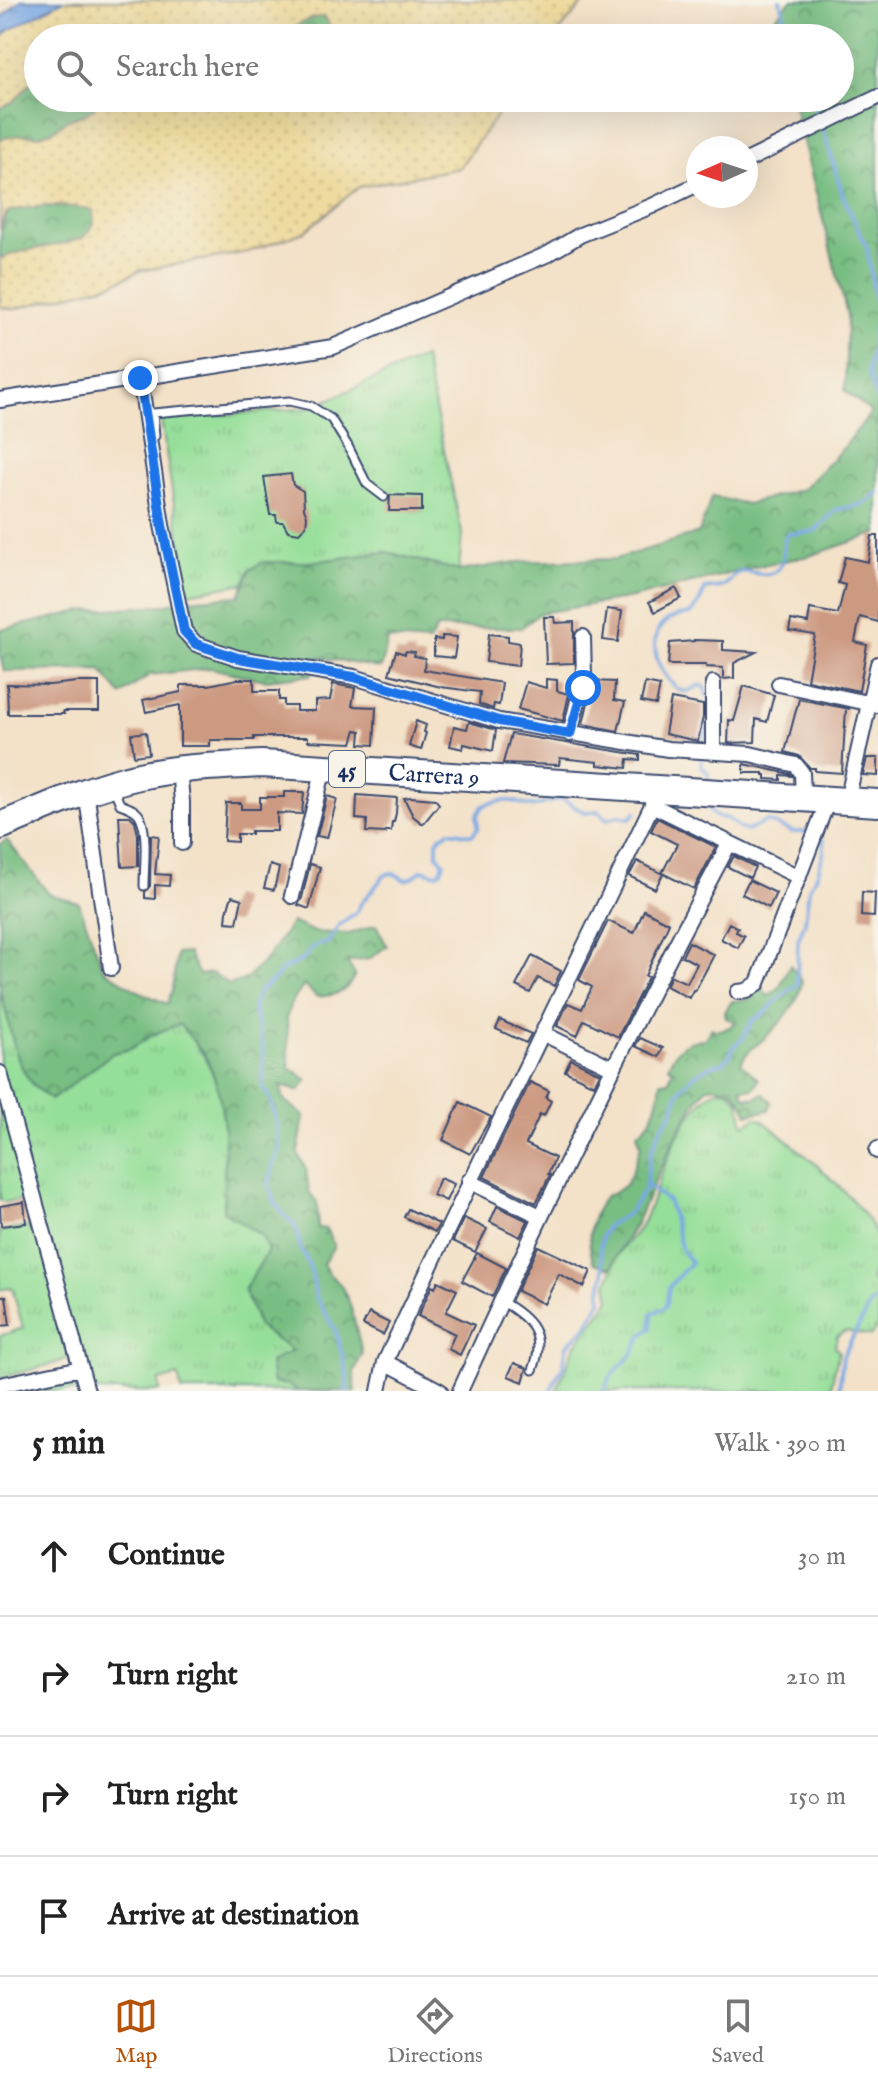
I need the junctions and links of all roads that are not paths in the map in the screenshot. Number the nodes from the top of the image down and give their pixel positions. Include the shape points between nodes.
1 (878, 97) edge
2 (854, 109) edge
3 (847, 112) edge
4 (758, 155) edge
5 (686, 189) edge
6 (140, 378) junction
7 (0, 400) edge
8 (384, 497) dead end
9 (162, 525) junction
10 (583, 637) dead end
11 (878, 664) edge
12 (713, 683) dead end
13 (779, 684) dead end
14 (873, 704) edge
15 (570, 734) junction
16 (713, 751) junction
17 (324, 768) junction
18 (179, 769) junction
19 (112, 783) junction
20 (86, 791) junction
21 (653, 797) junction
22 (826, 800) junction
23 (878, 803) edge
24 (0, 826) edge
25 (182, 843) dead end
26 (729, 844) junction
27 (799, 877) junction
28 (144, 886) dead end
29 (292, 896) dead end
30 (111, 968) dead end
31 (738, 992) dead end
32 (544, 1034) junction
33 (613, 1068) junction
34 (0, 1073) edge
35 (469, 1181) junction
36 (540, 1216) junction
37 (501, 1301) junction
38 (385, 1362) junction
39 (81, 1368) junction
40 (533, 1370) dead end
41 (0, 1385) edge
42 (87, 1391) edge
43 (379, 1391) edge
44 (440, 1391) edge
45 (460, 1391) edge

1 - 2 street
3 - 4 street
5 - 6 street via 333,347
6 - 7 street
6 - 9 street
8 - 9 lane via 367,484 331,419 311,406 289,401 153,413
9 - 15 street via 184,631 196,644 238,658 354,677 499,721
10 - 15 street via 584,676
11 - 14 street
12 - 16 street
13 - 14 street
14 - 22 street
15 - 16 street
16 - 22 street via 796,765
17 - 18 highway, Carrera 9 / 45 via 262,764
17 - 21 highway, Carrera 9 / 45
17 - 29 street
18 - 19 highway, Carrera 9 / 45
18 - 25 street
19 - 20 highway, Carrera 9 / 45
19 - 28 lane via 120,804 141,816
20 - 24 highway, Carrera 9 / 45
20 - 30 street
21 - 22 highway, Carrera 9 / 45 via 709,793
21 - 26 street
21 - 32 street
22 - 23 highway, Carrera 9 / 45
22 - 27 street
26 - 27 street
26 - 33 street
27 - 31 street via 758,983
32 - 33 street
32 - 35 street
33 - 36 street
34 - 39 street
35 - 36 street
35 - 38 street
36 - 37 street
37 - 40 lane via 534,1329 538,1350
37 - 45 street
38 - 43 street
38 - 44 street
39 - 41 street
39 - 42 street

